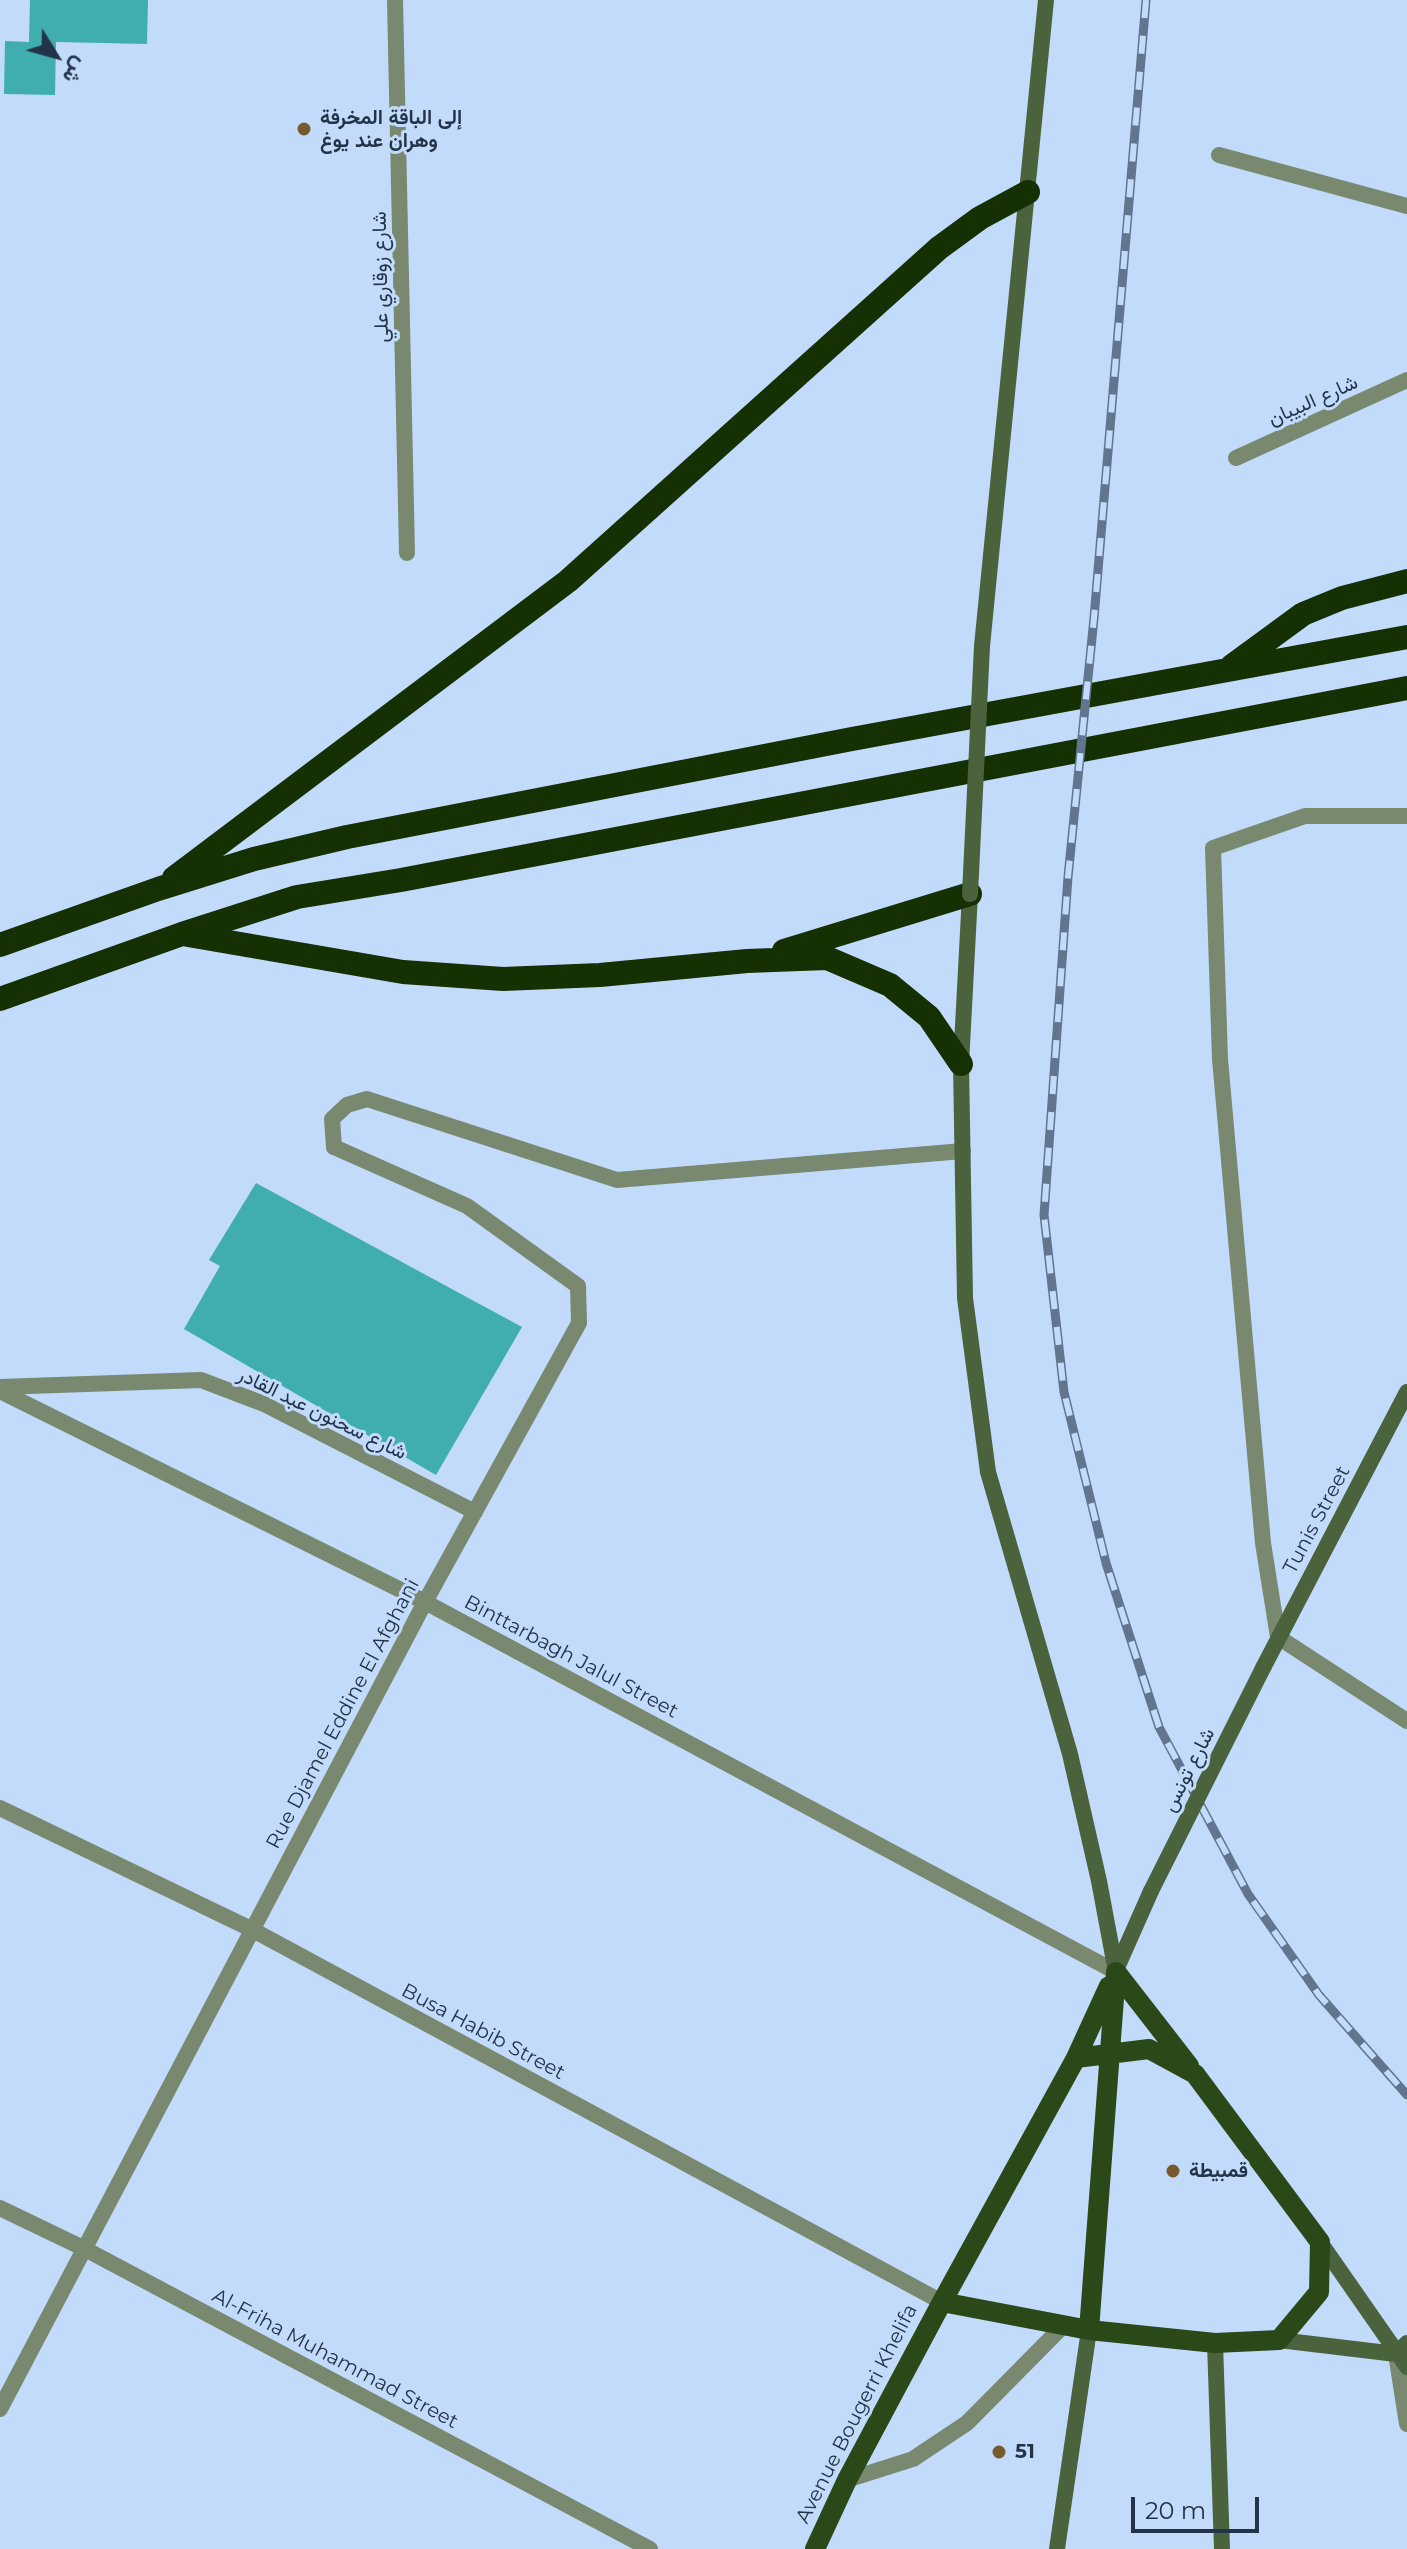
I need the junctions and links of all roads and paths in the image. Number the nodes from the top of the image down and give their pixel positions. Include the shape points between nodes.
1 (395, 0) edge
2 (1046, 0) edge
3 (1219, 155) dead end
4 (1028, 192) junction
5 (1407, 206) edge
6 (1407, 380) edge
7 (1236, 458) dead end
8 (407, 553) dead end
9 (1407, 581) edge
10 (1407, 637) edge
11 (1227, 670) junction
12 (1407, 688) edge
13 (1407, 816) edge
14 (158, 889) junction
15 (970, 894) junction
16 (182, 934) junction
17 (0, 945) edge
18 (747, 961) junction
19 (0, 999) edge
20 (961, 1064) junction
21 (963, 1151) junction
22 (0, 1389) edge
23 (1407, 1392) edge
24 (475, 1512) junction
25 (425, 1602) junction
26 (1278, 1637) junction
27 (1263, 1668) joint
28 (1407, 1721) edge
29 (0, 1808) edge
30 (251, 1929) junction
31 (1116, 1972) junction
32 (1108, 2055) junction
33 (1076, 2058) junction
34 (1195, 2074) junction
35 (0, 2208) edge
36 (1320, 2242) junction
37 (83, 2248) junction
38 (942, 2302) junction
39 (1064, 2325) junction
40 (1089, 2330) junction
41 (1279, 2340) junction
42 (1215, 2343) junction
43 (1403, 2355) edge
44 (0, 2409) edge
45 (1407, 2424) edge
46 (847, 2480) junction
47 (650, 2549) edge
48 (815, 2549) edge
49 (1057, 2549) edge
50 (1222, 2549) edge

1 - 8 street, شارع زوقاري علي
2 - 4 main road
3 - 5 street
4 - 14 highway via 939,248 568,581
4 - 15 main road, bridge via 982,646
6 - 7 street, شارع البيبان
9 - 11 highway via 1303,614
10 - 11 highway
11 - 14 highway via 347,837
12 - 16 highway via 297,897
13 - 26 street via 1305,816 1213,848 1220,1059 1263,1543
14 - 17 highway
15 - 18 highway
15 - 20 main road
16 - 18 highway via 403,972 503,979
16 - 19 highway
18 - 20 highway via 827,958 890,985 929,1017
20 - 21 main road
21 - 24 street, Rue Djamel Eddine El Afghani via 617,1180 367,1099 347,1105 332,1119 334,1147 467,1206 578,1286 579,1323
21 - 31 main road via 965,1298 988,1472 1070,1754
22 - 24 street, شارع سحنون عبد القادر via 201,1380 264,1404
22 - 25 street, Binttarbagh Jalul Street
23 - 26 main road, Tunis Street
24 - 25 street, Rue Djamel Eddine El Afghani
25 - 30 street, Rue Djamel Eddine El Afghani
25 - 31 street, Binttarbagh Jalul Street
26 - 27 main road, Tunis Street
26 - 28 street
27 - 31 main road, شارع تونس, bridge
29 - 30 street, Busa Habib Street
30 - 37 street, Rue Djamel Eddine El Afghani
30 - 38 street, Busa Habib Street
31 - 32 main road
31 - 33 main road, Avenue Bougerri Khelifa
31 - 34 main road
32 - 33 main road
32 - 34 main road via 1149,2049
32 - 40 main road
33 - 38 main road, Avenue Bougerri Khelifa
34 - 36 main road
35 - 37 street, Al-Friha Muhammad Street
36 - 41 main road via 1319,2292
36 - 43 main road
37 - 44 street, Rue Djamel Eddine El Afghani
37 - 47 street, Al-Friha Muhammad Street
38 - 39 main road
38 - 46 main road, Avenue Bougerri Khelifa
39 - 40 main road
39 - 46 street via 967,2423 913,2459
40 - 42 main road
40 - 49 main road
41 - 42 main road
41 - 43 main road
42 - 50 main road
43 - 45 street
46 - 48 main road, Avenue Bougerri Khelifa

